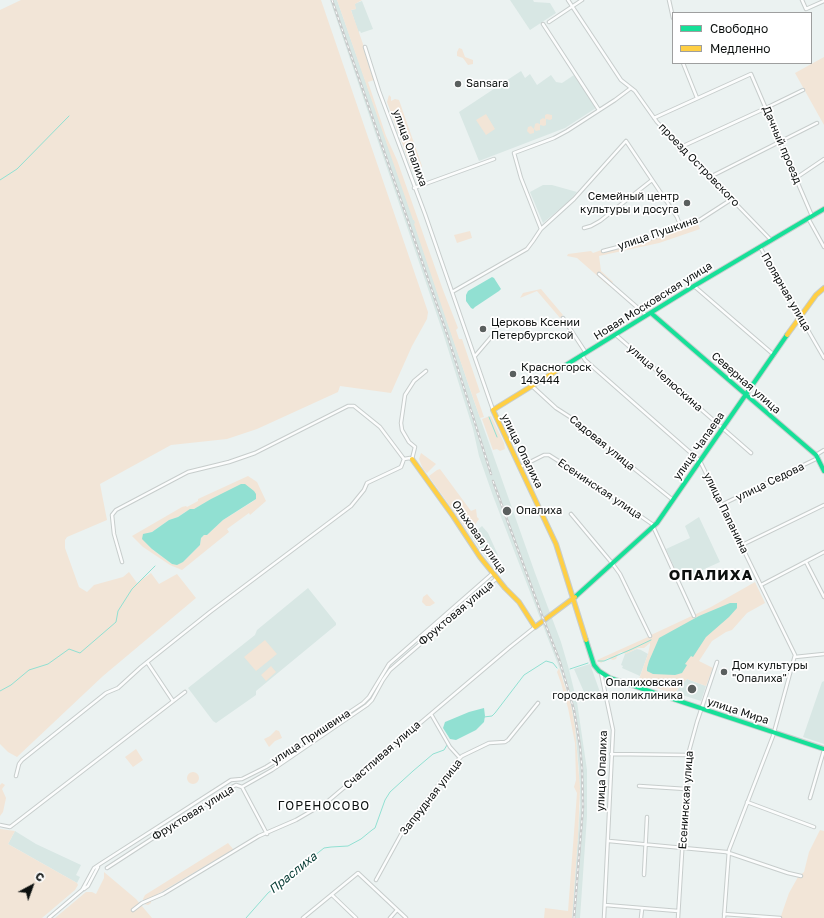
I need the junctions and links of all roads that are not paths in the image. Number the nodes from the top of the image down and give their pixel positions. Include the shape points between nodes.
1 (568, 0) edge
2 (582, 0) edge
3 (669, 0) edge
4 (802, 0) edge
5 (824, 1) edge
6 (572, 6) junction
7 (672, 14) edge
8 (549, 22) dead end
9 (543, 24) dead end
10 (365, 47) dead end
11 (683, 64) edge
12 (630, 88) junction
13 (803, 90) dead end
14 (697, 98) junction
15 (766, 108) junction
16 (599, 110) junction
17 (654, 118) junction
18 (817, 123) dead end
19 (781, 141) junction
20 (681, 147) junction
21 (494, 159) dead end
22 (824, 159) edge
23 (710, 177) junction
24 (796, 178) junction
25 (652, 180) junction
26 (414, 188) junction
27 (732, 199) junction
28 (824, 209) edge
29 (810, 217) junction
30 (681, 227) junction
31 (584, 228) dead end
32 (541, 229) junction
33 (771, 240) junction
34 (760, 247) junction
35 (824, 247) edge
36 (603, 251) dead end
37 (599, 274) dead end
38 (694, 286) junction
39 (824, 288) edge
40 (452, 292) junction
41 (651, 313) junction
42 (647, 316) junction
43 (800, 317) junction
44 (563, 318) dead end
45 (498, 329) dead end
46 (616, 335) junction
47 (584, 354) junction
48 (774, 355) junction
49 (474, 356) junction
50 (824, 358) edge
51 (426, 371) dead end
52 (532, 386) junction
53 (746, 394) junction
54 (493, 410) junction
55 (723, 428) junction
56 (824, 450) edge
57 (751, 453) dead end
58 (817, 457) junction
59 (410, 458) junction
60 (404, 459) junction
61 (700, 461) junction
62 (520, 467) junction
63 (824, 471) edge
64 (673, 500) junction
65 (721, 505) junction
66 (824, 505) edge
67 (571, 514) dead end
68 (653, 528) junction
69 (742, 545) junction
70 (824, 552) edge
71 (122, 562) dead end
72 (806, 562) junction
73 (612, 563) junction
74 (493, 573) junction
75 (497, 578) junction
76 (761, 585) junction
77 (824, 597) edge
78 (572, 600) junction
79 (694, 616) dead end
80 (535, 627) junction
81 (650, 636) dead end
82 (824, 654) edge
83 (795, 657) junction
84 (147, 662) junction
85 (717, 662) dead end
86 (601, 673) junction
87 (185, 692) dead end
88 (173, 701) junction
89 (538, 703) dead end
90 (702, 708) junction
91 (431, 714) junction
92 (775, 732) junction
93 (824, 749) edge
94 (611, 754) junction
95 (688, 755) junction
96 (460, 758) junction
97 (16, 776) dead end
98 (242, 786) junction
99 (639, 786) dead end
100 (686, 789) junction
101 (810, 798) dead end
102 (747, 802) junction
103 (647, 817) dead end
104 (0, 825) edge
105 (814, 827) dead end
106 (267, 834) junction
107 (609, 841) junction
108 (646, 845) junction
109 (682, 848) junction
110 (729, 853) junction
111 (107, 868) dead end
112 (644, 875) dead end
113 (801, 876) dead end
114 (376, 880) dead end
115 (332, 895) junction
116 (605, 905) junction
117 (642, 908) junction
118 (133, 910) dead end
119 (397, 910) junction
120 (678, 911) junction
121 (724, 914) junction
122 (49, 918) edge
123 (303, 918) edge
124 (356, 918) edge
125 (390, 918) edge
126 (406, 918) edge
127 (604, 918) edge
128 (642, 918) edge
129 (678, 918) edge
130 (724, 918) edge
131 (780, 918) edge

1 - 6 street, проезд Островского
2 - 6 street
3 - 7 street
4 - 5 street via 806,9
6 - 8 street
6 - 12 street, проезд Островского via 621,80
9 - 16 street
10 - 26 street, улица Опалиха
11 - 14 street
12 - 16 street
12 - 17 street, проезд Островского via 639,96
13 - 15 street
14 - 15 street, Дачный проезд via 751,74
14 - 17 street
15 - 19 street, Дачный проезд
15 - 20 street
16 - 32 street via 554,138 514,153
17 - 20 street, проезд Островского
18 - 19 street
19 - 23 street
19 - 24 street, Дачный проезд
20 - 23 street, проезд Островского
21 - 26 street
22 - 24 street
23 - 27 street, проезд Островского
24 - 29 street, Дачный проезд
25 - 30 street
25 - 31 street via 600,221
25 - 32 street via 626,141 574,199
26 - 40 street, улица Опалиха
27 - 30 street, улица Пушкина via 698,220
27 - 33 street, проезд Островского
28 - 29 street, Новая Московская улица
29 - 33 street, Новая Московская улица
29 - 35 street, Дачный проезд
30 - 36 street, улица Пушкина via 649,239
32 - 40 street via 527,249
33 - 34 street, Новая Московская улица
34 - 38 street, Новая Московская улица
34 - 43 street, Полярная улица
37 - 42 street
38 - 41 street, Новая Московская улица
38 - 48 street
39 - 43 street, улица Чапаева
40 - 49 street, улица Опалиха
41 - 42 street, Новая Московская улица
41 - 53 street, Северная улица
42 - 46 street, Новая Московская улица
43 - 48 street, улица Чапаева
43 - 50 street, Полярная улица
44 - 47 street, улица Папанина
45 - 49 street
46 - 47 street, Новая Московская улица
46 - 55 street, улица Челюскина
47 - 52 street, Новая Московская улица
47 - 61 street, улица Папанина via 585,360
48 - 53 street, улица Чапаева
49 - 54 street, улица Опалиха
51 - 59 street via 414,381 404,400 402,430 415,447
52 - 54 street, Новая Московская улица
52 - 64 street, Садовая улица via 556,408
53 - 55 street, улица Чапаева
53 - 58 street, Северная улица
54 - 62 street, улица Опалиха
55 - 57 street, улица Челюскина
55 - 61 street, улица Чапаева
56 - 58 street, улица Седова
58 - 63 street, Северная улица
58 - 65 street, улица Седова
59 - 60 street
59 - 74 street, Ольховая улица
60 - 71 street via 380,427 354,406 348,406 255,453 188,472 116,510 112,515 114,534
60 - 84 street via 401,466 367,483 351,506
61 - 64 street, улица Чапаева
61 - 65 street, улица Папанина
62 - 68 street, Есенинская улица via 549,455 649,522
62 - 78 street, улица Опалиха via 556,544
64 - 68 street, улица Чапаева
65 - 69 street, улица Папанина
66 - 69 street
67 - 73 street
68 - 73 street, улица Чапаева
68 - 79 street, Есенинская улица
69 - 76 street, улица Папанина
70 - 72 street
72 - 76 street
72 - 77 street
73 - 78 street, улица Чапаева
73 - 81 street via 620,574
74 - 75 street, Ольховая улица
74 - 122 street, улица Пришвина via 389,664 363,703 266,767 231,780 100,864 88,886
75 - 80 street, Ольховая улица via 519,602
75 - 98 street, Фруктовая улица via 390,670 367,705 272,770
76 - 83 street, улица Папанина
78 - 80 street, улица Чапаева
78 - 86 street, улица Опалиха via 594,665
80 - 91 street, Счастливая улица
82 - 83 street
83 - 92 street
84 - 88 street
84 - 97 street via 118,688 106,693 22,760
85 - 90 street, Есенинская улица
86 - 90 street, улица Мира
86 - 94 street, улица Опалиха via 613,730
87 - 88 street
88 - 104 street via 10,827
89 - 96 street, Запрудная улица via 508,740 489,743
90 - 92 street, улица Мира
90 - 95 street, Есенинская улица
91 - 96 street via 450,747
91 - 106 street, Счастливая улица via 327,802
92 - 93 street, улица Мира
92 - 102 street
93 - 101 street
94 - 95 street
94 - 107 street, улица Опалиха
95 - 100 street, Есенинская улица
96 - 114 street, Запрудная улица via 404,829
98 - 106 street
98 - 111 street, Фруктовая улица via 230,788
99 - 100 street
100 - 109 street, Есенинская улица
102 - 105 street
102 - 110 street
103 - 108 street
106 - 118 street, Счастливая улица via 259,836
107 - 108 street
107 - 116 street, улица Опалиха
108 - 109 street
108 - 112 street
109 - 110 street
109 - 120 street, Есенинская улица
110 - 113 street
110 - 121 street
115 - 119 street via 358,873
115 - 123 street
115 - 124 street
116 - 117 street
116 - 127 street, улица Опалиха
117 - 120 street
117 - 128 street
119 - 125 street
119 - 126 street
120 - 129 street, Есенинская улица
121 - 130 street
121 - 131 street

